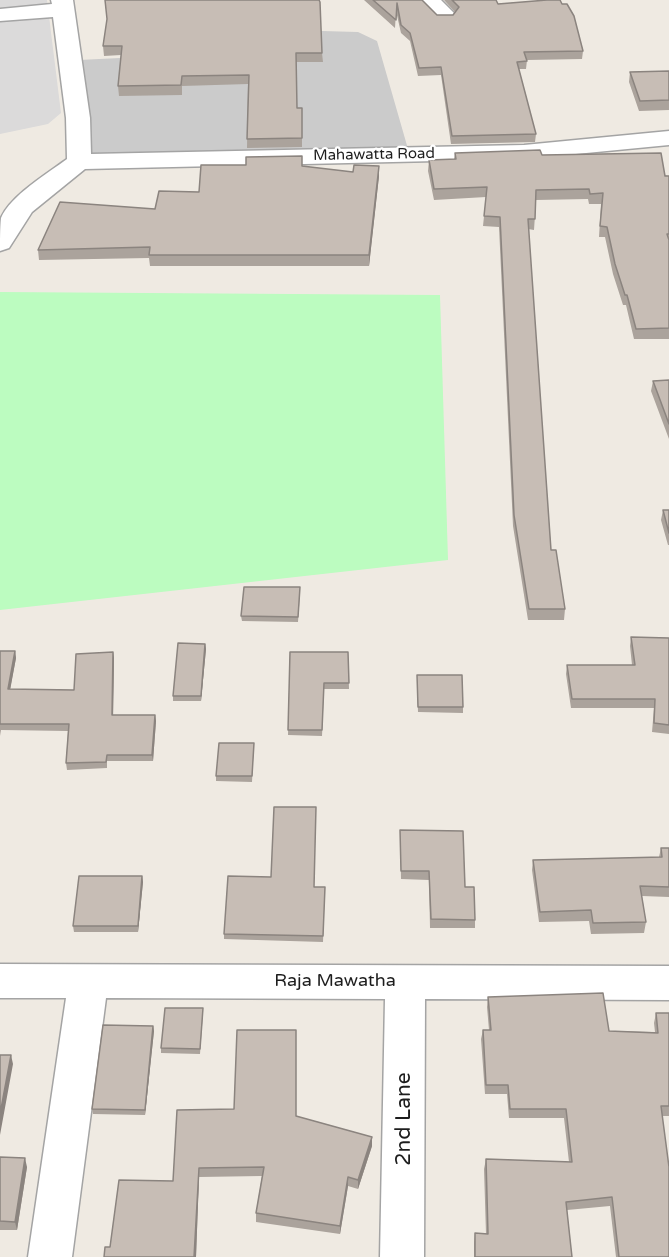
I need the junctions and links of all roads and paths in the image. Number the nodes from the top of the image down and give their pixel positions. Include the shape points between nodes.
1 (429, 0) edge
2 (63, 5) edge
3 (0, 15) edge
4 (445, 15) edge
5 (669, 138) edge
6 (79, 162) junction
7 (0, 243) edge
8 (0, 981) edge
9 (88, 981) junction
10 (405, 981) junction
11 (669, 983) edge
12 (50, 1257) edge
13 (402, 1257) edge

1 - 4 street
2 - 3 street
2 - 6 street via 78,118
5 - 6 street, Mahawatta Road via 524,152
6 - 7 street via 29,198
8 - 9 street, Raja Mawatha
9 - 10 street, Raja Mawatha
9 - 12 street
10 - 11 street, Raja Mawatha
10 - 13 street, 2nd Lane

